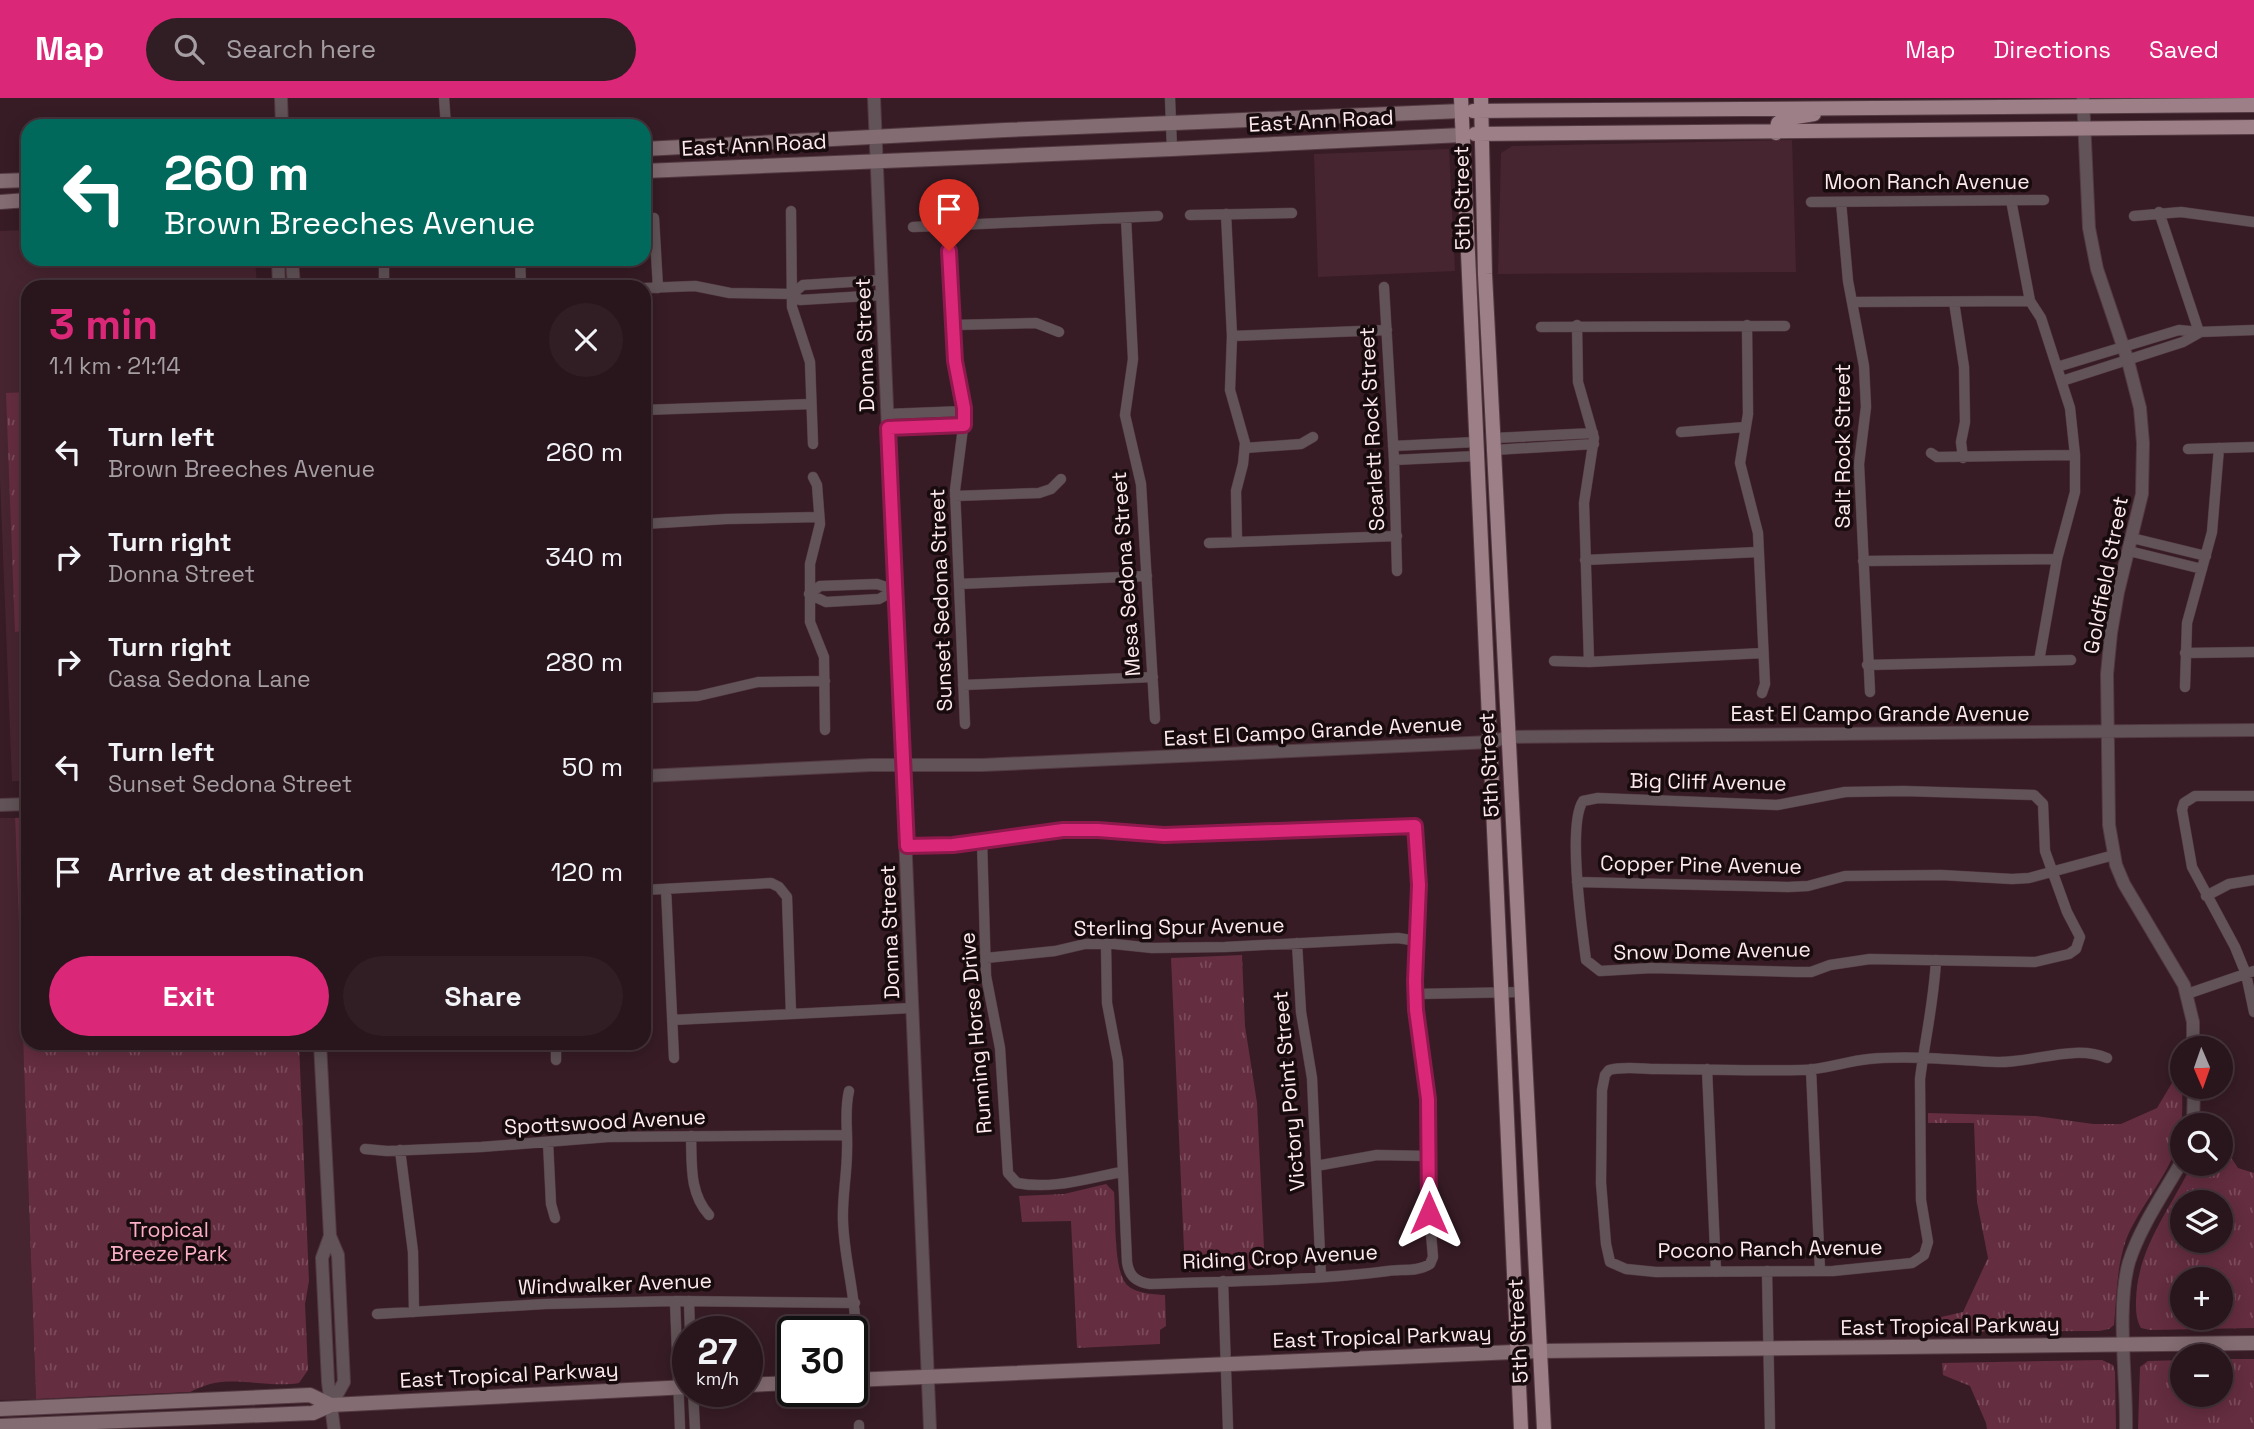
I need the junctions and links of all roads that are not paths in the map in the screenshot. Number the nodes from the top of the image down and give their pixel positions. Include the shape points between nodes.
1 (282, 98) edge
2 (444, 98) edge
3 (874, 98) edge
4 (1170, 98) edge
5 (2083, 102) edge
6 (1461, 104) edge
7 (1481, 104) edge
8 (2254, 105) edge
9 (1842, 108) junction
10 (282, 119) edge
11 (446, 119) edge
12 (1171, 123) junction
13 (2254, 127) edge
14 (2084, 130) junction
15 (1776, 132) junction
16 (1482, 134) junction
17 (1462, 135) junction
18 (876, 136) junction
19 (651, 149) edge
20 (1172, 149) junction
21 (877, 160) junction
22 (651, 171) edge
23 (21, 180) edge
24 (0, 181) edge
25 (21, 200) edge
26 (2043, 200) dead end
27 (2011, 201) junction
28 (0, 202) edge
29 (1811, 202) dead end
30 (1841, 202) junction
31 (791, 211) dead end
32 (2159, 212) junction
33 (1292, 213) dead end
34 (1226, 214) junction
35 (1190, 215) dead end
36 (1158, 216) dead end
37 (2134, 216) dead end
38 (654, 218) dead end
39 (1126, 218) junction
40 (2254, 222) edge
41 (947, 226) junction
42 (914, 227) dead end
43 (882, 281) junction
44 (1384, 286) dead end
45 (651, 288) edge
46 (658, 288) junction
47 (792, 293) junction
48 (883, 295) junction
49 (2029, 301) junction
50 (1853, 302) junction
51 (1954, 302) junction
52 (953, 325) junction
53 (1577, 325) junction
54 (1747, 325) junction
55 (1785, 326) dead end
56 (1541, 327) dead end
57 (1387, 330) junction
58 (2254, 330) edge
59 (1059, 331) dead end
60 (2199, 332) junction
61 (1232, 336) junction
62 (2124, 347) junction
63 (2128, 361) junction
64 (2057, 367) junction
65 (2062, 381) junction
66 (1473, 382) junction
67 (811, 404) junction
68 (651, 410) edge
69 (964, 411) junction
70 (888, 414) junction
71 (964, 425) junction
72 (1745, 427) junction
73 (888, 428) junction
74 (1681, 432) dead end
75 (1593, 433) junction
76 (1313, 437) dead end
77 (813, 444) dead end
78 (1494, 444) junction
79 (1594, 444) junction
80 (1393, 446) junction
81 (2254, 447) edge
82 (1245, 448) junction
83 (2219, 448) junction
84 (1477, 449) junction
85 (2188, 449) dead end
86 (1931, 453) dead end
87 (2075, 455) junction
88 (1963, 458) junction
89 (1394, 460) junction
90 (813, 477) dead end
91 (1061, 479) dead end
92 (956, 496) junction
93 (1497, 505) junction
94 (819, 517) junction
95 (651, 524) edge
96 (1397, 536) junction
97 (2132, 538) junction
98 (1237, 542) junction
99 (1209, 543) dead end
100 (2129, 551) junction
101 (1758, 552) junction
102 (2206, 556) junction
103 (2057, 559) junction
104 (1585, 560) junction
105 (1863, 561) junction
106 (2203, 569) junction
107 (1397, 570) dead end
108 (1147, 576) junction
109 (959, 584) junction
110 (895, 590) junction
111 (809, 594) junction
112 (2254, 652) edge
113 (1763, 653) junction
114 (2185, 653) junction
115 (2071, 660) dead end
116 (1554, 661) dead end
117 (2039, 661) junction
118 (1589, 662) junction
119 (1867, 664) junction
120 (1153, 677) junction
121 (825, 681) junction
122 (963, 685) junction
123 (2185, 687) dead end
124 (1870, 692) dead end
125 (1762, 693) dead end
126 (651, 698) edge
127 (1155, 719) dead end
128 (965, 724) dead end
129 (825, 730) dead end
130 (2254, 730) edge
131 (2109, 732) junction
132 (1509, 737) junction
133 (1490, 741) junction
134 (903, 766) junction
135 (651, 776) edge
136 (2254, 796) edge
137 (21, 804) edge
138 (0, 805) edge
139 (982, 841) junction
140 (907, 846) junction
141 (2114, 855) junction
142 (2053, 873) junction
143 (2254, 880) edge
144 (1577, 882) junction
145 (666, 889) junction
146 (651, 890) edge
147 (2206, 896) junction
148 (1417, 941) junction
149 (1297, 943) junction
150 (1106, 944) junction
151 (986, 958) junction
152 (1936, 960) junction
153 (2250, 973) edge
154 (1503, 992) junction
155 (1522, 992) junction
156 (1415, 994) junction
157 (2187, 994) junction
158 (911, 1008) junction
159 (2254, 1012) edge
160 (791, 1014) junction
161 (672, 1020) junction
162 (2193, 1036) edge
163 (320, 1050) edge
164 (556, 1050) edge
165 (674, 1058) dead end
166 (2107, 1058) dead end
167 (1923, 1059) junction
168 (556, 1060) dead end
169 (1707, 1069) junction
170 (1811, 1069) junction
171 (849, 1091) dead end
172 (691, 1136) junction
173 (847, 1136) junction
174 (548, 1142) junction
175 (365, 1149) dead end
176 (400, 1150) junction
177 (1429, 1156) junction
178 (1316, 1166) junction
179 (1122, 1172) junction
180 (2174, 1176) edge
181 (709, 1215) dead end
182 (555, 1218) dead end
183 (1820, 1270) junction
184 (1767, 1271) junction
185 (1716, 1272) junction
186 (1321, 1277) junction
187 (1223, 1281) junction
188 (675, 1301) junction
189 (689, 1301) junction
190 (855, 1303) junction
191 (414, 1312) junction
192 (377, 1314) dead end
193 (677, 1316) edge
194 (689, 1316) edge
195 (855, 1316) edge
196 (2254, 1343) edge
197 (2124, 1345) junction
198 (1769, 1349) junction
199 (1540, 1351) junction
200 (1517, 1352) junction
201 (1226, 1364) junction
202 (928, 1377) junction
203 (868, 1379) edge
204 (672, 1390) edge
205 (331, 1405) junction
206 (684, 1407) edge
207 (691, 1407) edge
208 (0, 1409) edge
209 (0, 1426) edge
210 (334, 1429) edge
211 (680, 1429) edge
212 (695, 1429) edge
213 (930, 1429) edge
214 (1228, 1429) edge
215 (1521, 1429) edge
216 (1544, 1429) edge
217 (1770, 1429) edge
218 (2126, 1429) edge

1 - 10 street
2 - 11 street
3 - 18 street, Donna Street
4 - 12 street
5 - 8 main road, East Ann Road
5 - 9 main road, East Ann Road
5 - 14 street, Goldfield Street
6 - 7 main road, East Ann Road
6 - 12 main road, East Ann Road
6 - 17 main road, 5th Street
7 - 9 main road, East Ann Road
7 - 16 main road, 5th Street
9 - 15 main road via 1784,119
12 - 18 main road, East Ann Road
12 - 20 street
13 - 14 main road, East Ann Road
14 - 15 main road, East Ann Road
14 - 62 street, Goldfield Street via 2089,228 2097,269
15 - 16 main road, East Ann Road
16 - 17 main road, East Ann Road
16 - 78 main road, 5th Street
17 - 20 main road, East Ann Road
17 - 66 main road, 5th Street
18 - 19 main road, East Ann Road
18 - 21 street, Donna Street
20 - 21 main road, East Ann Road
21 - 22 main road, East Ann Road
21 - 43 street, Donna Street
23 - 24 main road
25 - 28 main road
26 - 27 street, Moon Ranch Avenue
27 - 30 street, Moon Ranch Avenue
27 - 49 street
29 - 30 street, Moon Ranch Avenue
30 - 50 street, Salt Rock Street
31 - 47 street
32 - 37 street
32 - 40 street
32 - 60 street
33 - 34 street
34 - 35 street
34 - 61 street
36 - 39 street
38 - 46 street
39 - 41 street
39 - 108 street, Mesa Sedona Street via 1133,359 1125,415 1140,473
41 - 42 street
41 - 52 street, Sunset Sedona Street
43 - 47 street via 803,285
43 - 48 street, Donna Street
44 - 57 street, Scarlett Rock Street
45 - 46 street
46 - 47 street
47 - 48 street via 800,300
47 - 67 street via 792,307 810,362
48 - 70 street, Donna Street
49 - 51 street
49 - 64 street via 2041,318
50 - 51 street
50 - 105 street, Salt Rock Street via 1866,407 1859,464
51 - 88 street via 1964,367
52 - 59 street via 1036,323
52 - 69 street, Sunset Sedona Street
53 - 54 street
53 - 56 street
53 - 75 street via 1578,382
54 - 55 street
54 - 72 street
57 - 61 street
57 - 80 street, Scarlett Rock Street
58 - 60 street
60 - 62 street via 2179,330
60 - 63 street
61 - 82 street via 1230,390
62 - 63 street, Goldfield Street
62 - 64 street
63 - 65 street
63 - 97 street, Goldfield Street via 2143,443 2142,494
64 - 65 street
65 - 87 street
66 - 78 main road via 1486,432
66 - 84 main road, 5th Street
67 - 68 street
67 - 77 street
69 - 70 street
69 - 71 street, Sunset Sedona Street
70 - 73 street, Donna Street
71 - 73 street
71 - 92 street, Sunset Sedona Street
72 - 74 street
72 - 101 street via 1740,463 1758,534
73 - 110 street, Donna Street
75 - 78 street
75 - 79 street
76 - 82 street via 1301,444
78 - 79 street
78 - 93 main road, 5th Street
79 - 104 street via 1584,503
80 - 84 street
80 - 89 street, Scarlett Rock Street
81 - 83 street
82 - 98 street via 1236,491
83 - 85 street
83 - 102 street
84 - 89 street
84 - 93 main road via 1484,454
84 - 133 main road, 5th Street
86 - 88 street
87 - 88 street
87 - 103 street via 2075,492
89 - 96 street, Scarlett Rock Street
90 - 94 street
91 - 92 street via 1039,493
92 - 109 street, Sunset Sedona Street
93 - 132 main road, 5th Street
94 - 95 street
94 - 111 street
96 - 98 street
96 - 107 street, Scarlett Rock Street
97 - 100 street, Goldfield Street
97 - 102 street
98 - 99 street
100 - 106 street
100 - 131 street, Goldfield Street via 2111,633
101 - 104 street
101 - 113 street
102 - 106 street
103 - 105 street
103 - 117 street
104 - 118 street
105 - 119 street, Salt Rock Street
106 - 114 street via 2187,623
108 - 109 street
108 - 120 street, Mesa Sedona Street
109 - 122 street, Sunset Sedona Street
110 - 111 street via 877,584 820,586
110 - 111 street via 879,599 826,602
110 - 134 street, Donna Street
111 - 121 street via 810,622 824,657
112 - 114 street
113 - 118 street
113 - 125 street
114 - 123 street
115 - 117 street
116 - 118 street
117 - 119 street
119 - 124 street, Salt Rock Street
120 - 122 street
120 - 127 street, Mesa Sedona Street
121 - 126 street via 758,682 698,696
121 - 129 street
122 - 128 street, Sunset Sedona Street
130 - 131 street, East El Campo Grande Avenue
131 - 132 street, East El Campo Grande Avenue
131 - 141 street, Goldfield Street via 2109,825
132 - 133 street, East El Campo Grande Avenue
132 - 155 main road, 5th Street
133 - 134 street, East El Campo Grande Avenue
133 - 154 main road, 5th Street
134 - 135 street, East El Campo Grande Avenue
134 - 140 street, Donna Street
136 - 147 street via 2195,796 2184,803 2192,867
137 - 138 street
139 - 140 street
139 - 148 street via 1070,830 1164,835 1415,826
139 - 151 street, Running Horse Drive
140 - 158 street, Donna Street
141 - 142 street, Copper Pine Avenue
141 - 157 street, Goldfield Street via 2124,884
142 - 144 street, Copper Pine Avenue via 2012,879 1844,876 1788,887
142 - 144 street, Big Cliff Avenue via 2045,851 2043,804 2034,795 1844,792 1777,805 1589,798 1578,811
142 - 152 street, Snow Dome Avenue via 2078,930 2076,949 2035,962
143 - 147 street via 2229,884
144 - 152 street, Snow Dome Avenue via 1586,960 1600,971 1811,972 1870,959
145 - 146 street
145 - 160 street via 771,883 779,887 787,897
145 - 161 street
147 - 153 street
148 - 149 street, Sterling Spur Avenue
148 - 156 street
149 - 150 street, Sterling Spur Avenue via 1152,948
149 - 178 street, Victory Point Street
150 - 151 street, Sterling Spur Avenue
150 - 179 street via 1107,1003 1118,1061
151 - 179 street, Running Horse Drive via 1002,1066 1008,1173 1017,1183 1059,1185
152 - 167 street
153 - 157 street
153 - 159 street
154 - 155 street
154 - 156 street
154 - 200 main road, 5th Street
155 - 199 main road, 5th Street
156 - 177 street via 1428,1099
157 - 162 street, Goldfield Street
158 - 160 street
158 - 202 street, Donna Street
160 - 161 street
161 - 165 street
163 - 205 street via 330,1236 338,1255 344,1382
164 - 168 street
166 - 167 street via 2074,1052 2018,1061
167 - 170 street via 1872,1059
167 - 183 street, Pocono Ranch Avenue via 1919,1106 1924,1255 1912,1263
169 - 170 street
169 - 185 street
169 - 185 street, Pocono Ranch Avenue via 1609,1070 1602,1090 1601,1183 1608,1257 1615,1265 1656,1272
170 - 183 street
171 - 173 street
172 - 173 street, Spottswood Avenue
172 - 174 street, Spottswood Avenue
172 - 181 street via 693,1187
173 - 190 street via 843,1224
174 - 176 street, Spottswood Avenue
174 - 182 street
175 - 176 street, Spottswood Avenue
176 - 191 street via 413,1252
177 - 178 street via 1377,1155
177 - 186 street, Riding Crop Avenue via 1430,1264
178 - 186 street, Victory Point Street
179 - 187 street, Riding Crop Avenue via 1127,1262 1133,1278 1150,1284
180 - 197 street via 2129,1262
183 - 184 street, Pocono Ranch Avenue
184 - 185 street, Pocono Ranch Avenue
184 - 198 street
186 - 187 street, Riding Crop Avenue
187 - 201 street
188 - 189 street, Windwalker Avenue
188 - 191 street, Windwalker Avenue
188 - 193 street
189 - 190 street, Windwalker Avenue
189 - 194 street
190 - 195 street
191 - 192 street, Windwalker Avenue
196 - 197 main road, East Tropical Parkway
197 - 198 main road, East Tropical Parkway
197 - 218 street
198 - 199 main road, East Tropical Parkway
198 - 217 street
199 - 200 main road, East Tropical Parkway
199 - 216 main road, 5th Street
200 - 201 main road, East Tropical Parkway
200 - 215 main road, 5th Street
201 - 202 main road, East Tropical Parkway
201 - 214 street
202 - 203 main road, East Tropical Parkway
202 - 213 street, Donna Street
204 - 205 main road, East Tropical Parkway
205 - 208 main road, East Tropical Parkway via 310,1395
205 - 209 main road, East Tropical Parkway via 313,1413
205 - 210 street
206 - 211 street
207 - 212 street

